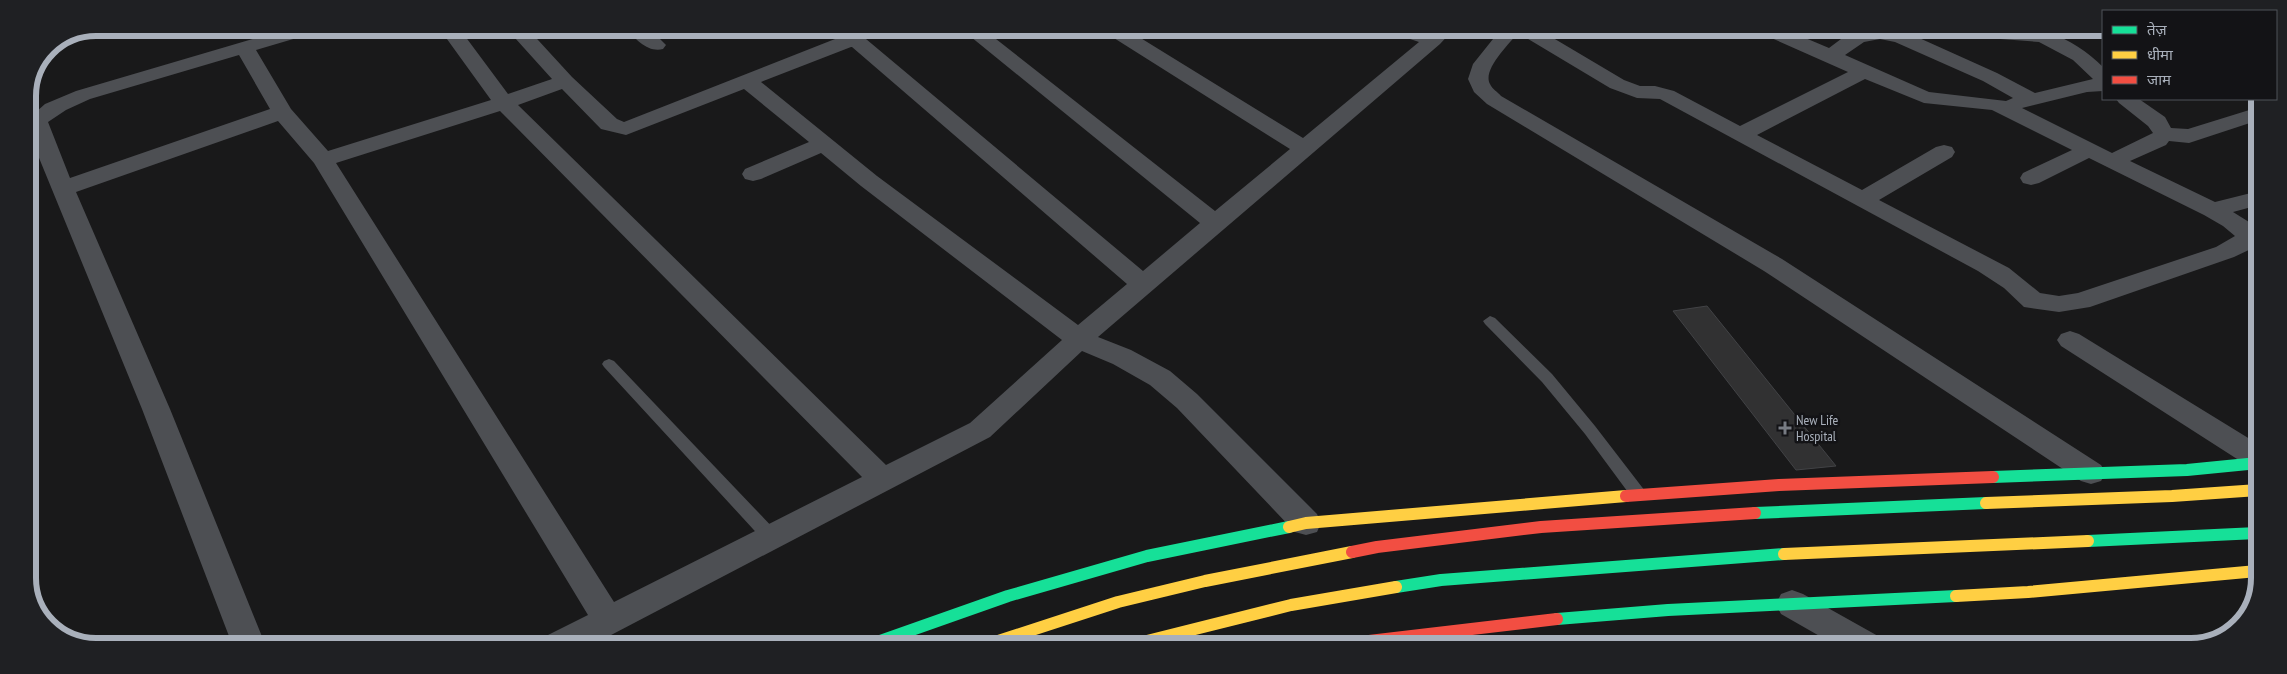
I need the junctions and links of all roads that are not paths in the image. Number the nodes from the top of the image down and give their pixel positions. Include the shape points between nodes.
1 (281, 36) edge
2 (455, 36) edge
3 (523, 36) edge
4 (646, 36) edge
5 (979, 36) edge
6 (1123, 36) edge
7 (1437, 36) edge
8 (1505, 36) edge
9 (1536, 36) edge
10 (1782, 36) edge
11 (1862, 36) edge
12 (1914, 36) edge
13 (2019, 36) edge
14 (656, 45) dead end
15 (244, 46) junction
16 (1830, 57) junction
17 (1863, 72) junction
18 (2102, 77) edge
19 (746, 80) junction
20 (565, 81) junction
21 (2102, 85) edge
22 (2031, 99) junction
23 (2127, 100) edge
24 (504, 103) junction
25 (1998, 105) junction
26 (282, 112) junction
27 (2251, 117) edge
28 (36, 119) edge
29 (36, 121) edge
30 (2164, 134) junction
31 (1740, 135) junction
32 (824, 144) junction
33 (1304, 148) junction
34 (2089, 150) junction
35 (1944, 152) dead end
36 (324, 160) junction
37 (2112, 161) junction
38 (753, 174) dead end
39 (2031, 178) dead end
40 (64, 188) junction
41 (1862, 200) junction
42 (2251, 200) edge
43 (2212, 210) junction
44 (1215, 223) junction
45 (2249, 251) edge
46 (1143, 284) junction
47 (1490, 321) dead end
48 (2070, 340) dead end
49 (1087, 342) junction
50 (609, 364) dead end
51 (2251, 454) edge
52 (2251, 464) edge
53 (2090, 473) junction
54 (884, 480) junction
55 (2251, 490) edge
56 (1639, 495) junction
57 (1306, 524) junction
58 (2251, 533) edge
59 (771, 537) junction
60 (2251, 572) edge
61 (1792, 604) junction
62 (608, 620) junction
63 (246, 638) edge
64 (573, 638) edge
65 (890, 638) edge
66 (1007, 638) edge
67 (1159, 638) edge
68 (1395, 638) edge
69 (1852, 638) edge

1 - 15 street
2 - 24 street
3 - 20 street
4 - 14 street
5 - 44 street
6 - 33 street
7 - 33 street
8 - 53 street via 1484,62 1478,75 1479,85 1494,100 1773,266
9 - 31 street via 1617,84 1637,92 1667,95
10 - 16 street
11 - 16 street
12 - 22 street
13 - 18 street via 2043,38 2080,56
15 - 26 street
15 - 28 street via 83,95
16 - 17 street
17 - 25 street via 1924,97
17 - 31 street
19 - 20 street via 626,129 609,124
19 - 32 street
19 - 46 street via 842,43 859,43
20 - 24 street
21 - 22 street
22 - 25 street
23 - 30 street via 2157,122
24 - 36 street
24 - 54 street
25 - 34 street
26 - 36 street
26 - 40 street
27 - 30 street via 2189,136
29 - 40 street
30 - 37 street via 2158,140
31 - 41 street
32 - 38 street
32 - 49 street
33 - 44 street
34 - 37 street
34 - 39 street
35 - 41 street
36 - 62 street
37 - 43 street
40 - 63 street via 156,409
41 - 45 street via 1991,269 2027,293 2033,301 2059,304 2081,301
42 - 43 street
43 - 45 street via 2243,228 2247,236 2244,243
44 - 46 street
46 - 49 street
47 - 56 lane via 1547,378
48 - 51 street
49 - 54 street via 980,430
49 - 57 street via 1160,378 1187,401
50 - 59 lane
52 - 53 main road via 2187,470
53 - 56 main road via 1779,485
54 - 59 street
55 - 66 main road via 1792,511 1513,530 1377,547 1214,580 1118,602
56 - 57 main road
57 - 65 main road via 1147,556 1008,596
58 - 67 main road via 1743,556 1441,580 1291,605
59 - 62 street
60 - 61 main road via 2028,592
61 - 68 main road via 1556,619
61 - 69 street
62 - 64 street

